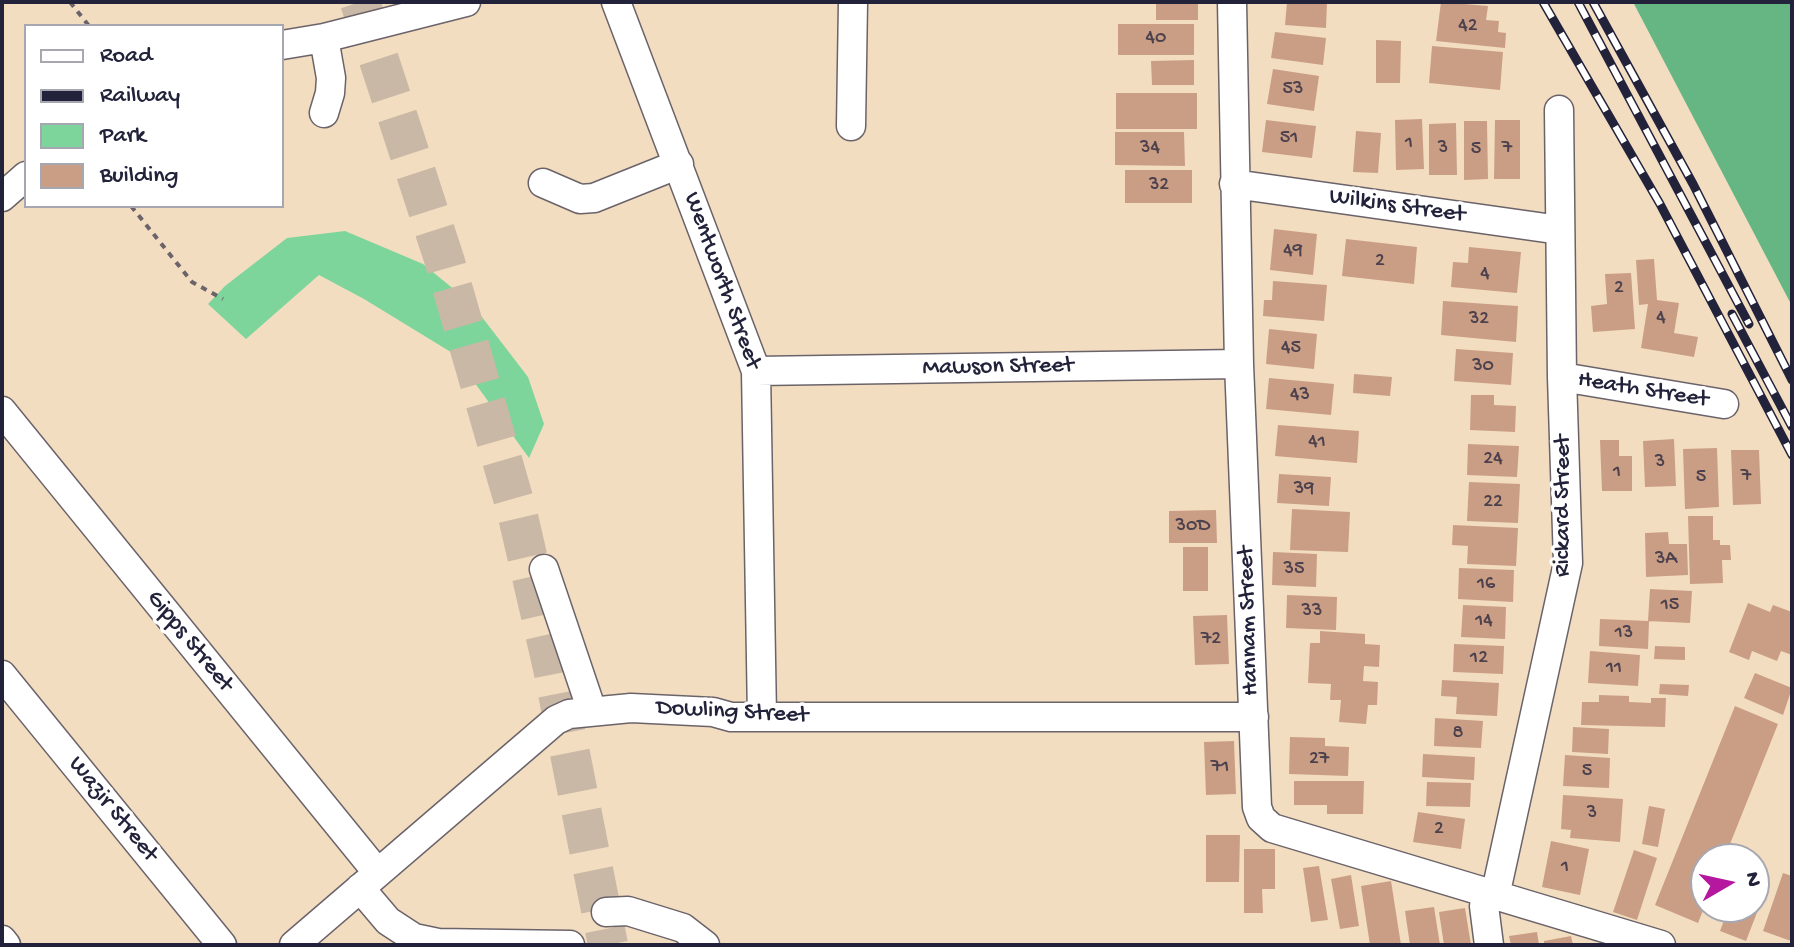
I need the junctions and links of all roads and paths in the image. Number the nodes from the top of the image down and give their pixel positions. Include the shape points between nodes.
1 (70, 2) edge
2 (466, 2) edge
3 (616, 2) edge
4 (853, 2) edge
5 (1232, 2) edge
6 (398, 10) edge
7 (87, 24) edge
8 (324, 38) junction
9 (286, 44) edge
10 (1559, 110) dead end
11 (324, 113) dead end
12 (851, 126) dead end
13 (679, 164) junction
14 (24, 178) edge
15 (543, 183) dead end
16 (1234, 184) junction
17 (2, 197) edge
18 (133, 208) edge
19 (1560, 230) junction
20 (223, 299) dead end
21 (1239, 364) junction
22 (756, 371) junction
23 (1562, 377) junction
24 (1724, 404) dead end
25 (2, 411) edge
26 (544, 569) dead end
27 (2, 675) edge
28 (592, 711) junction
29 (762, 717) junction
30 (1254, 717) junction
31 (368, 880) junction
32 (1492, 894) junction
33 (606, 912) dead end
34 (2, 940) edge
35 (6, 945) edge
36 (222, 945) edge
37 (294, 945) edge
38 (570, 945) edge
39 (705, 945) edge
40 (1489, 945) edge
41 (1661, 945) edge

1 - 7 path
2 - 6 street
3 - 13 street, Wentworth Street
4 - 12 street
5 - 16 street, Hannam Street
6 - 8 street
8 - 9 street
8 - 11 street via 331,78
10 - 19 street, Rickard Street
13 - 15 street via 594,198 580,199
13 - 22 street, Wentworth Street
14 - 17 street
16 - 19 street, Wilkins Street
16 - 21 street, Hannam Street
18 - 20 path via 192,282
19 - 23 street, Rickard Street
21 - 22 street, Mawson Street
21 - 30 street, Hannam Street
22 - 29 street, Wentworth Street
23 - 24 street, Heath Street
23 - 32 street, Rickard Street via 1565,587
25 - 31 street, Gipps Street
26 - 28 street
27 - 36 street, Wazir Street
28 - 29 street, Dowling Street via 631,708
28 - 31 street, Dowling Street via 556,720
29 - 30 street, Dowling Street
30 - 32 street, Hannam Street via 1257,807 1266,824
31 - 37 street, Dowling Street
31 - 38 street, Gipps Street via 388,921 414,938
32 - 40 street, Rickard Street via 1484,906
32 - 41 street, Hannam Street
33 - 39 street via 628,911 683,928
34 - 35 street

